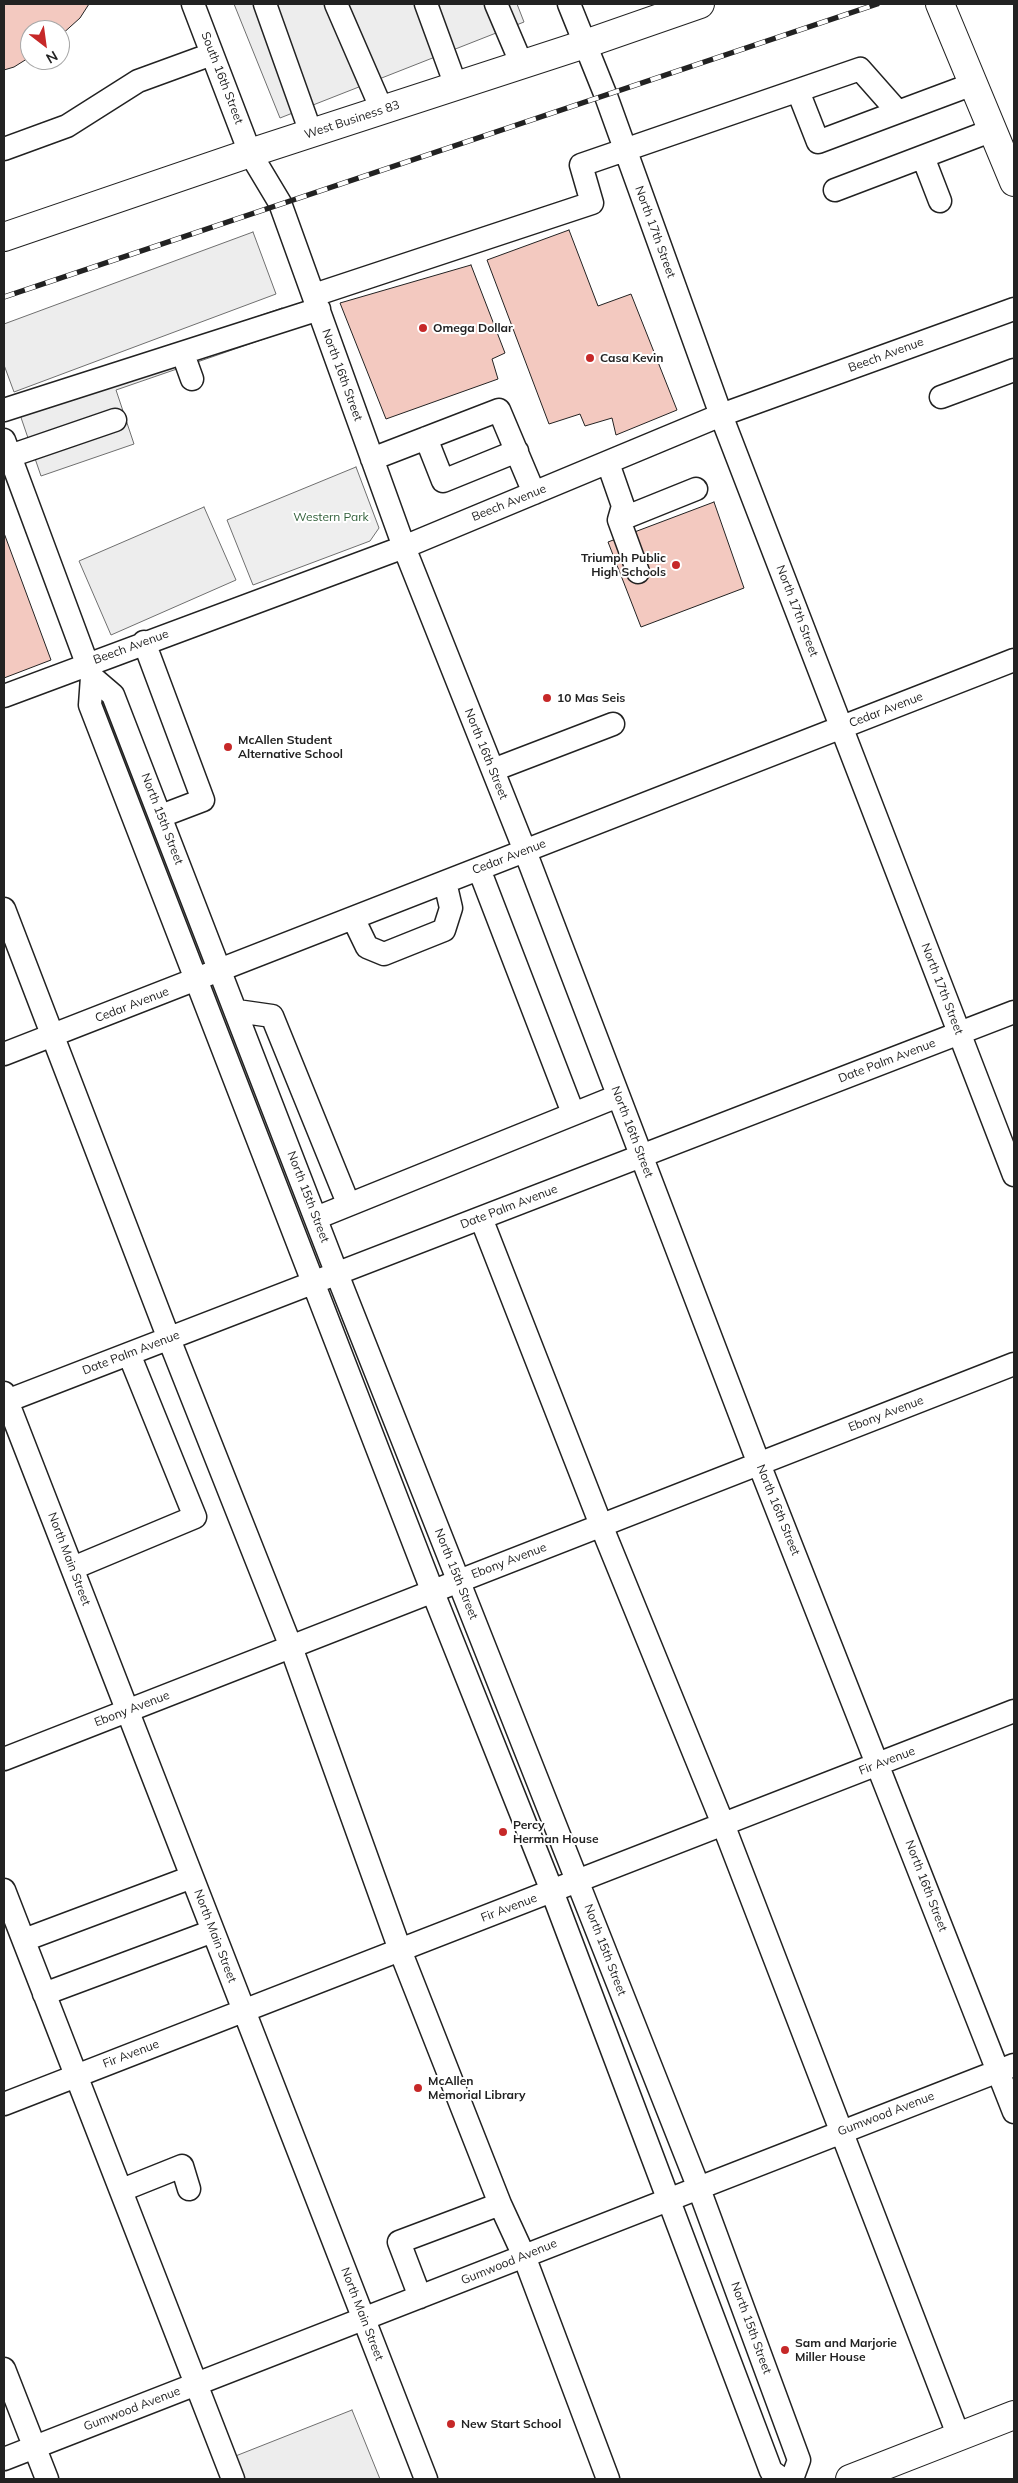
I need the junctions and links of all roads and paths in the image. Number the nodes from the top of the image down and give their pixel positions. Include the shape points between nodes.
1 (193, 4) edge
2 (265, 4) edge
3 (336, 4) edge
4 (426, 4) edge
5 (496, 4) edge
6 (569, 4) edge
7 (700, 4) edge
8 (940, 4) edge
9 (585, 44) junction
10 (212, 54) junction
11 (522, 65) junction
12 (973, 84) junction
13 (456, 86) junction
14 (798, 91) junction
15 (382, 110) junction
16 (898, 112) junction
17 (993, 130) junction
18 (310, 133) junction
19 (4, 149) edge
20 (625, 151) junction
21 (250, 153) junction
22 (923, 157) junction
23 (1014, 182) edge
24 (835, 190) dead end
25 (940, 201) dead end
26 (4, 237) edge
27 (316, 302) junction
28 (1014, 309) edge
29 (183, 354) junction
30 (1014, 370) edge
31 (192, 379) dead end
32 (942, 397) dead end
33 (4, 410) edge
34 (721, 415) junction
35 (114, 420) dead end
36 (426, 438) junction
37 (5, 445) edge
38 (517, 451) junction
39 (372, 459) junction
40 (608, 463) junction
41 (696, 489) dead end
42 (534, 493) junction
43 (619, 520) junction
44 (404, 547) junction
45 (638, 572) dead end
46 (144, 642) junction
47 (1012, 668) edge
48 (90, 670) junction
49 (4, 696) edge
50 (613, 724) dead end
51 (842, 727) junction
52 (493, 770) junction
53 (161, 816) junction
54 (525, 851) junction
55 (479, 869) junction
56 (445, 882) junction
57 (4, 909) edge
58 (353, 918) junction
59 (221, 970) junction
60 (196, 980) junction
61 (237, 1011) junction
62 (1014, 1012) edge
63 (959, 1033) junction
64 (52, 1036) junction
65 (4, 1054) edge
66 (618, 1096) junction
67 (573, 1113) junction
68 (641, 1156) junction
69 (1014, 1176) edge
70 (348, 1203) junction
71 (316, 1218) junction
72 (481, 1218) junction
73 (337, 1274) junction
74 (314, 1283) junction
75 (169, 1339) junction
76 (129, 1354) junction
77 (1014, 1364) edge
78 (5, 1399) edge
79 (759, 1464) junction
80 (601, 1525) junction
81 (73, 1568) junction
82 (458, 1580) junction
83 (432, 1590) junction
84 (291, 1647) junction
85 (127, 1710) junction
86 (1014, 1711) edge
87 (4, 1759) edge
88 (879, 1764) junction
89 (723, 1824) junction
90 (192, 1877) junction
91 (578, 1880) junction
92 (4, 1890) edge
93 (552, 1891) junction
94 (213, 1931) junction
95 (24, 1940) junction
96 (400, 1950) junction
97 (44, 1994) junction
98 (244, 2011) junction
99 (1006, 2068) edge
100 (78, 2075) junction
101 (4, 2104) edge
102 (1014, 2112) edge
103 (840, 2132) junction
104 (698, 2186) junction
105 (189, 2189) dead end
106 (122, 2190) junction
107 (669, 2198) junction
108 (500, 2204) junction
109 (524, 2256) junction
110 (420, 2297) junction
111 (364, 2318) junction
112 (4, 2369) edge
113 (196, 2384) junction
114 (1014, 2415) edge
115 (958, 2437) junction
116 (34, 2447) junction
117 (4, 2459) edge
118 (47, 2479) edge
119 (233, 2479) edge
120 (426, 2479) edge
121 (608, 2479) edge
122 (782, 2479) edge
123 (792, 2479) edge
124 (850, 2479) edge

1 - 10 street, South 16th Street
2 - 18 street
3 - 15 street
4 - 13 street
5 - 11 street
6 - 9 street, North 17th Street
7 - 9 main road, West Business 83
8 - 12 main road
9 - 11 main road, West Business 83
9 - 20 street, North 17th Street
10 - 19 street via 138,82 67,126
10 - 21 street, South 16th Street
11 - 13 main road, West Business 83
12 - 16 street
12 - 17 main road
13 - 15 main road, West Business 83
14 - 16 street via 860,69
14 - 16 street via 818,142
14 - 20 street
15 - 18 main road, West Business 83
17 - 22 street
17 - 23 main road
18 - 21 main road, West Business 83
20 - 27 street via 580,165 592,203 355,280
20 - 34 street, North 17th Street
21 - 26 main road, West Business 83
21 - 27 street, North 16th Street via 280,203
22 - 24 street
22 - 25 street
27 - 29 street
27 - 39 street, North 16th Street
28 - 34 street, Beech Avenue
29 - 31 street
29 - 33 street
30 - 32 street
34 - 40 street, Beech Avenue
34 - 51 street, North 17th Street
35 - 37 street
36 - 38 street via 499,410
36 - 38 street via 443,481
36 - 39 street
37 - 48 street, North 15th Street
38 - 42 street
39 - 44 street, North 16th Street
40 - 42 street, Beech Avenue
40 - 43 street via 623,506
41 - 43 street
42 - 44 street, Beech Avenue
43 - 45 street
44 - 46 street, Beech Avenue
44 - 52 street, North 16th Street
46 - 48 street, Beech Avenue
46 - 53 street via 203,800
47 - 51 street, Cedar Avenue
48 - 49 street, Beech Avenue
48 - 53 street, North 15th Street via 113,695
48 - 60 street, North 15th Street via 90,704
50 - 52 street
51 - 54 street, Cedar Avenue
51 - 63 street, North 17th Street
52 - 54 street, North 16th Street
53 - 59 street, North 15th Street
54 - 55 street, Cedar Avenue
54 - 66 street, North 16th Street
55 - 56 street, Cedar Avenue
55 - 67 street
56 - 58 street, Cedar Avenue
56 - 58 street via 451,908 444,930 384,954 368,946
57 - 64 street
58 - 59 street, Cedar Avenue
59 - 60 street, Cedar Avenue
59 - 61 street, North 15th Street
60 - 64 street, Cedar Avenue
60 - 74 street, North 15th Street
61 - 70 street via 272,1016
61 - 71 street, North 15th Street
62 - 63 street, Date Palm Avenue
63 - 68 street, Date Palm Avenue
63 - 69 street, North 17th Street
64 - 65 street, Cedar Avenue
64 - 75 street
66 - 67 street
66 - 68 street, North 16th Street
67 - 70 street
68 - 72 street, Date Palm Avenue
68 - 79 street, North 16th Street
70 - 71 street
71 - 73 street, North 15th Street
72 - 73 street, Date Palm Avenue
72 - 80 street
73 - 74 street, Date Palm Avenue
73 - 82 street, North 15th Street
74 - 75 street, Date Palm Avenue
74 - 83 street, North 15th Street
75 - 76 street, Date Palm Avenue
75 - 84 street
76 - 78 street, Date Palm Avenue
76 - 81 street via 194,1517
77 - 79 street, Ebony Avenue
78 - 81 street, North Main Street
79 - 80 street, Ebony Avenue
79 - 88 street, North 16th Street
80 - 82 street, Ebony Avenue
80 - 89 street
81 - 85 street, North Main Street
82 - 83 street, Ebony Avenue
82 - 91 street, North 15th Street
83 - 84 street, Ebony Avenue
83 - 93 street, North 15th Street
84 - 85 street, Ebony Avenue
84 - 96 street
85 - 87 street, Ebony Avenue
85 - 90 street, North Main Street
86 - 88 street, Fir Avenue
88 - 89 street, Fir Avenue
88 - 99 street, North 16th Street
89 - 91 street, Fir Avenue
89 - 103 street
90 - 94 street, North Main Street
90 - 95 street
91 - 93 street, Fir Avenue
91 - 104 street, North 15th Street
92 - 95 street
93 - 96 street, Fir Avenue
93 - 107 street, North 15th Street
94 - 97 street
94 - 98 street, North Main Street
95 - 97 street
96 - 98 street, Fir Avenue
96 - 108 street
97 - 100 street
98 - 100 street, Fir Avenue
98 - 111 street, North Main Street
99 - 102 street, North 16th Street
99 - 103 street, Gumwood Avenue
100 - 101 street, Fir Avenue
100 - 106 street
103 - 104 street, Gumwood Avenue
103 - 115 street
104 - 107 street, Gumwood Avenue
104 - 123 street, North 15th Street via 800,2460
105 - 106 street via 182,2166
106 - 113 street
107 - 109 street, Gumwood Avenue
107 - 122 street, North 15th Street via 771,2471
108 - 109 street
108 - 110 street via 399,2242
109 - 110 street, Gumwood Avenue
109 - 121 street
110 - 111 street, Gumwood Avenue
111 - 113 street, Gumwood Avenue
111 - 120 street, North Main Street
112 - 116 street
113 - 116 street, Gumwood Avenue
113 - 119 street
114 - 115 main road
115 - 124 main road
116 - 117 street, Gumwood Avenue
116 - 118 street

